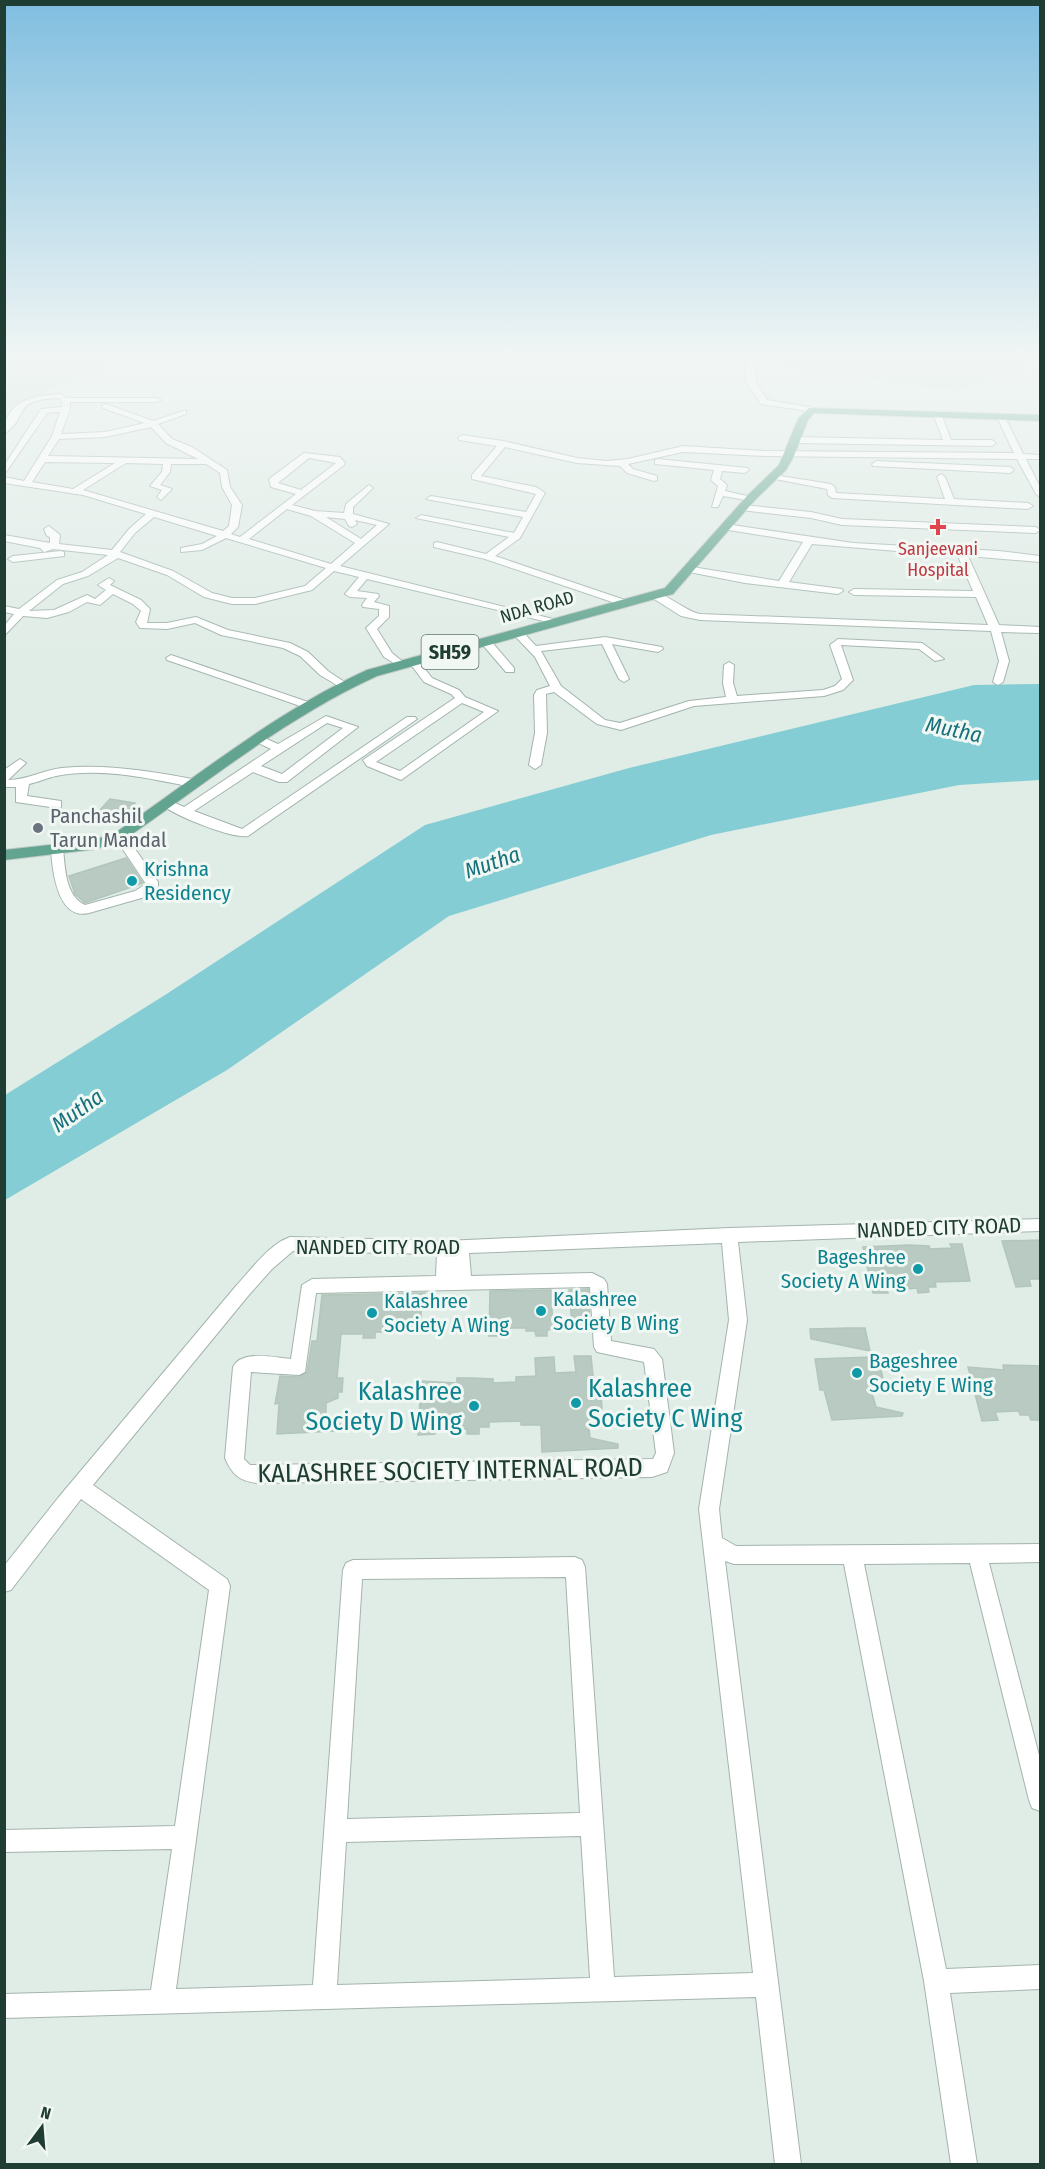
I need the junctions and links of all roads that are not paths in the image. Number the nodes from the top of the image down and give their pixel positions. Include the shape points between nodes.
1 (13, 459) edge
2 (43, 459) edge
3 (112, 459) edge
4 (206, 459) edge
5 (301, 459) edge
6 (337, 459) edge
7 (491, 459) edge
8 (579, 459) edge
9 (637, 459) edge
10 (786, 459) edge
11 (817, 459) edge
12 (1022, 459) edge
13 (210, 461) junction
14 (123, 462) junction
15 (658, 462) dead end
16 (167, 463) junction
17 (622, 463) junction
18 (719, 468) junction
19 (745, 470) dead end
20 (1010, 470) dead end
21 (4, 473) edge
22 (941, 477) dead end
23 (654, 478) dead end
24 (774, 478) junction
25 (4, 480) edge
26 (28, 482) junction
27 (369, 488) dead end
28 (75, 490) junction
29 (303, 493) junction
30 (720, 493) junction
31 (1041, 494) edge
32 (161, 497) dead end
33 (430, 499) dead end
34 (951, 502) junction
35 (748, 503) junction
36 (715, 505) dead end
37 (1028, 506) dead end
38 (285, 507) junction
39 (153, 513) junction
40 (314, 514) junction
41 (530, 514) junction
42 (348, 516) junction
43 (422, 518) dead end
44 (726, 527) junction
45 (49, 529) dead end
46 (1036, 531) dead end
47 (224, 535) junction
48 (517, 536) junction
49 (4, 538) edge
50 (242, 540) junction
51 (809, 540) junction
52 (361, 543) junction
53 (437, 545) dead end
54 (54, 546) junction
55 (184, 550) dead end
56 (961, 552) junction
57 (113, 556) junction
58 (488, 557) junction
59 (1037, 558) edge
60 (9, 561) edge
61 (334, 568) junction
62 (692, 570) junction
63 (1041, 572) edge
64 (365, 575) junction
65 (782, 585) junction
66 (838, 591) dead end
67 (854, 592) dead end
68 (977, 594) junction
69 (655, 595) junction
70 (624, 603) junction
71 (4, 609) edge
72 (20, 613) junction
73 (556, 621) junction
74 (876, 625) junction
75 (995, 628) junction
76 (1041, 630) edge
77 (4, 633) edge
78 (519, 633) junction
79 (605, 640) junction
80 (486, 642) junction
81 (874, 643) junction
82 (535, 649) junction
83 (658, 649) dead end
84 (171, 658) dead end
85 (939, 659) dead end
86 (408, 664) junction
87 (729, 665) dead end
88 (510, 670) dead end
89 (624, 679) dead end
90 (998, 682) dead end
91 (344, 685) junction
92 (556, 688) junction
93 (460, 699) junction
94 (732, 699) junction
95 (307, 705) junction
96 (411, 719) dead end
97 (258, 739) junction
98 (279, 749) junction
99 (20, 763) dead end
100 (535, 765) dead end
101 (252, 767) junction
102 (4, 777) edge
103 (4, 783) edge
104 (23, 783) junction
105 (192, 783) junction
106 (166, 803) junction
107 (57, 804) dead end
108 (185, 812) junction
109 (120, 836) junction
110 (57, 848) junction
111 (8, 854) edge
112 (1041, 1225) edge
113 (729, 1235) junction
114 (453, 1248) junction
115 (454, 1282) junction
116 (80, 1486) junction
117 (713, 1543) junction
118 (1041, 1553) edge
119 (852, 1554) junction
120 (977, 1554) junction
121 (4, 1583) edge
122 (1041, 1800) edge
123 (592, 1824) junction
124 (335, 1830) junction
125 (185, 1837) junction
126 (4, 1841) edge
127 (1041, 1977) edge
128 (936, 1982) junction
129 (766, 1984) junction
130 (603, 1989) junction
131 (324, 1997) junction
132 (162, 2001) junction
133 (4, 2006) edge
134 (788, 2164) edge
135 (964, 2164) edge

1 - 21 street
2 - 26 street
3 - 14 street
4 - 13 street
5 - 29 street via 272,481 274,485
6 - 29 street via 341,463
7 - 41 street via 475,477 541,493
8 - 17 street
9 - 17 street
10 - 24 main road, NDA ROAD / SH59
11 - 20 street
12 - 31 street
13 - 16 street
13 - 47 street via 224,472 226,487 237,505 233,527
14 - 16 street
14 - 28 street
15 - 18 street
16 - 32 street via 166,472 154,486 168,489
17 - 23 street via 630,471
18 - 19 street
18 - 30 street via 715,480 723,485
22 - 34 street
24 - 34 street via 831,487 832,495
24 - 35 main road, NDA ROAD / SH59
25 - 26 street
26 - 28 street
27 - 42 street via 349,506
28 - 39 street
29 - 38 street
30 - 35 street
30 - 36 street
33 - 41 street
34 - 37 street
35 - 44 main road, NDA ROAD / SH59
35 - 46 street via 822,513 854,523
38 - 40 street
38 - 50 street
39 - 47 street
39 - 57 street via 132,531
40 - 42 street
40 - 52 street
41 - 48 street
42 - 52 street
42 - 52 street via 384,524
43 - 48 street
44 - 51 street
44 - 62 main road, NDA ROAD / SH59
45 - 54 street via 55,535
47 - 50 street
47 - 55 street via 199,549
48 - 58 street
49 - 54 street
50 - 61 street
51 - 56 street
51 - 65 street
52 - 61 street
53 - 58 street
54 - 57 street
54 - 60 street
56 - 59 street via 978,548
56 - 68 street
57 - 60 street via 70,554
57 - 61 street via 170,573 202,593 232,601 268,600 298,592
57 - 72 street via 85,574 60,582
58 - 70 street
59 - 63 street
61 - 64 street
62 - 65 street
62 - 69 main road, NDA ROAD / SH59 via 669,591
64 - 73 street
64 - 86 street via 350,594 374,596 367,604 384,606 384,617 371,628 388,655
65 - 66 street
67 - 68 street
68 - 75 street
69 - 70 main road, NDA ROAD / SH59
69 - 74 street via 685,614 700,617
70 - 73 main road, NDA ROAD / SH59
71 - 72 street
72 - 77 street
72 - 91 street via 46,617 64,612 87,598 96,603 111,585 146,611 141,622 144,626 196,620 225,633 286,645
73 - 78 main road, NDA ROAD / SH59
74 - 75 street
74 - 81 street
75 - 76 street
75 - 90 street via 1004,661
78 - 80 main road, NDA ROAD / SH59
78 - 82 street
79 - 82 street
79 - 83 street
79 - 89 street
80 - 86 main road, NDA ROAD / SH59
80 - 88 street
81 - 85 street via 922,646
81 - 94 street via 835,643 848,680 839,688 795,697
82 - 92 street
84 - 95 street
86 - 91 main road, NDA ROAD / SH59
86 - 93 street via 428,680 455,692
87 - 94 street
91 - 95 main road, NDA ROAD / SH59
92 - 94 street via 601,722 621,727 693,703
92 - 100 street via 540,695 541,733
93 - 93 street via 369,760 371,764 401,776 492,711
95 - 97 main road, NDA ROAD / SH59
96 - 108 street via 244,833
97 - 98 street
97 - 105 main road, NDA ROAD / SH59
98 - 101 street
98 - 101 street via 326,719 352,728 283,779
99 - 102 street
101 - 108 street
103 - 104 street
104 - 105 street via 56,773 114,770
104 - 107 street via 20,799
105 - 106 main road, NDA ROAD / SH59
106 - 108 street
106 - 109 main road, NDA ROAD / SH59
109 - 110 main road, NDA ROAD / SH59 via 96,844
109 - 110 street via 152,886 140,894 84,910 69,899 61,881
110 - 111 main road, NDA ROAD / SH59
112 - 113 street, NANDED CITY ROAD
113 - 114 street, NANDED CITY ROAD
113 - 117 street via 738,1320 709,1509
114 - 115 street
114 - 116 street, NANDED CITY ROAD via 290,1244 242,1291
115 - 115 street, KALASHREE SOCIETY INTERNAL ROAD via 596,1282 603,1347 648,1354 653,1359 665,1453 660,1466 305,1475 246,1473 237,1465 234,1458 243,1367 299,1367 310,1288
116 - 121 street, NANDED CITY ROAD
116 - 125 street via 220,1586
117 - 119 street via 734,1555
117 - 129 street
118 - 120 street
119 - 120 street
119 - 128 street
120 - 122 street
123 - 124 street
123 - 124 street via 576,1567 353,1570
123 - 130 street
124 - 131 street
125 - 126 street
125 - 132 street
127 - 128 street
128 - 135 street
129 - 130 street
129 - 134 street
130 - 131 street
131 - 132 street
132 - 133 street

